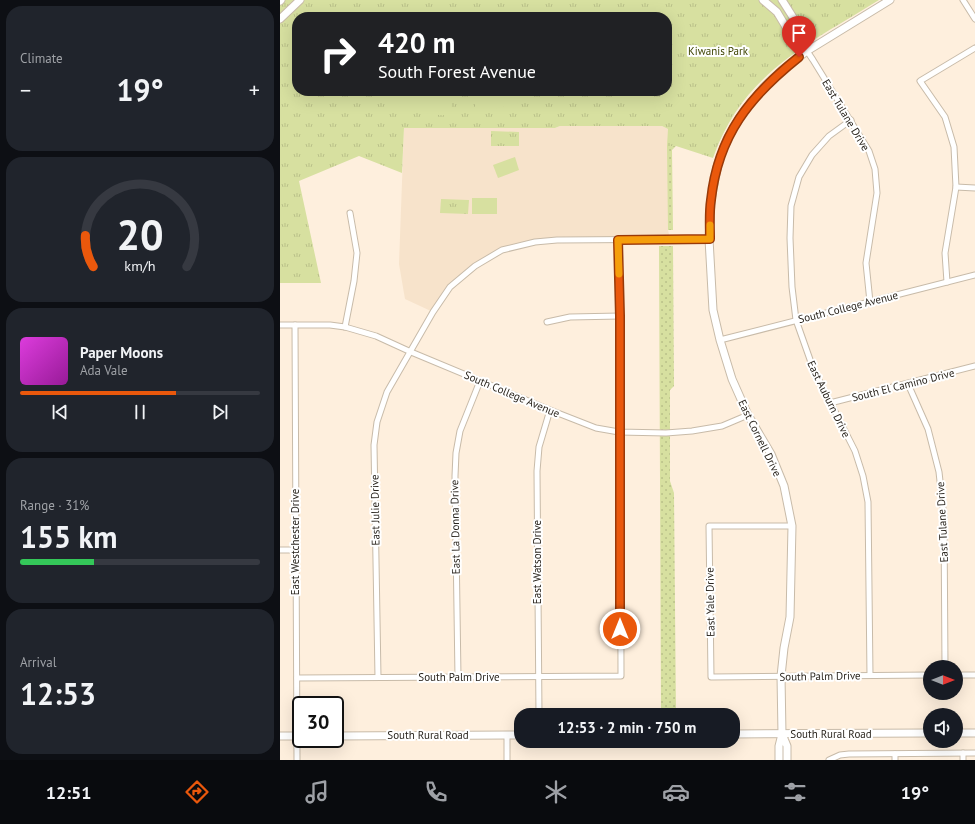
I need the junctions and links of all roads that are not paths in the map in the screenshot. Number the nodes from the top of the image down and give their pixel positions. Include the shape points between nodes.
1 (300, 0) edge
2 (764, 0) edge
3 (782, 0) edge
4 (890, 0) edge
5 (963, 0) edge
6 (280, 19) edge
7 (975, 19) edge
8 (798, 26) junction
9 (788, 32) junction
10 (975, 48) edge
11 (806, 51) junction
12 (851, 120) junction
13 (956, 187) junction
14 (975, 188) edge
15 (350, 213) dead end
16 (710, 239) junction
17 (618, 240) junction
18 (975, 276) edge
19 (947, 282) junction
20 (870, 302) junction
21 (620, 316) junction
22 (796, 320) junction
23 (547, 322) dead end
24 (280, 325) edge
25 (295, 325) junction
26 (345, 327) junction
27 (720, 340) junction
28 (411, 352) junction
29 (975, 366) edge
30 (480, 381) junction
31 (908, 384) junction
32 (830, 403) junction
33 (550, 410) junction
34 (748, 415) junction
35 (619, 432) junction
36 (792, 526) junction
37 (280, 550) edge
38 (295, 550) junction
39 (945, 660) edge
40 (870, 675) junction
41 (923, 675) edge
42 (963, 675) edge
43 (975, 675) edge
44 (538, 676) junction
45 (781, 676) junction
46 (378, 677) junction
47 (458, 677) junction
48 (711, 677) joint
49 (297, 678) junction
50 (298, 696) edge
51 (539, 708) edge
52 (923, 733) edge
53 (963, 733) edge
54 (975, 733) edge
55 (740, 734) edge
56 (782, 734) junction
57 (507, 735) junction
58 (514, 735) edge
59 (280, 736) edge
60 (292, 736) edge
61 (344, 736) edge
62 (298, 748) edge
63 (963, 753) junction
64 (894, 754) junction
65 (975, 754) edge
66 (297, 760) edge
67 (507, 760) edge
68 (779, 760) edge
69 (787, 760) edge
70 (829, 760) edge
71 (895, 760) edge
72 (963, 760) edge

1 - 6 street
2 - 9 street via 777,12
3 - 8 street
4 - 11 street, East Cornell Drive
5 - 7 street
8 - 9 street
8 - 11 street via 808,41
9 - 11 street via 798,47
10 - 13 street via 920,81 945,117 954,147
11 - 12 street, East Tulane Drive
11 - 16 street, East Cornell Drive via 763,88 734,127 715,174
12 - 20 street, East Tulane Drive via 875,169 877,193 866,263
12 - 22 street, East Auburn Drive via 829,136 812,155 798,177 791,206 790,238
13 - 14 street
13 - 19 street via 945,253
15 - 26 street via 356,253 354,281
16 - 17 street, East Julie Drive
16 - 27 street, East Cornell Drive via 713,310
17 - 21 street
17 - 28 street, East Julie Drive via 552,240 502,250 475,266 450,287
18 - 19 street, South College Avenue
19 - 20 street, South College Avenue
20 - 22 street, South College Avenue
21 - 23 street via 570,317
21 - 35 street
22 - 27 street, South College Avenue
22 - 32 street, East Auburn Drive via 813,368
24 - 25 street, South College Avenue
25 - 26 street, South College Avenue
25 - 38 street, East Westchester Drive
26 - 28 street, South College Avenue via 376,336
27 - 34 street, East Cornell Drive via 732,379
28 - 30 street, South College Avenue
28 - 46 street, East Julie Drive via 387,392 377,422 374,445
29 - 31 street, South El Camino Drive
30 - 33 street, South College Avenue
30 - 47 street, East La Donna Drive via 460,431 456,453
31 - 32 street, South El Camino Drive
31 - 39 street, East Tulane Drive via 928,429 939,472 944,518
32 - 40 street, East Auburn Drive via 854,451 863,476 868,502
33 - 35 street, South College Avenue via 596,428
33 - 44 street, East Watson Drive via 539,447 537,471
34 - 35 street, South College Avenue via 722,426 692,431
34 - 36 street, East Cornell Drive via 784,486
35 - 44 street, South Palm Drive via 621,676
36 - 45 street, East Cornell Drive via 790,617
36 - 48 street, East Yale Drive via 709,526
37 - 38 street
38 - 49 street, East Westchester Drive
40 - 41 street, South Palm Drive
40 - 45 street, South Palm Drive
42 - 43 street
44 - 47 street, South Palm Drive
44 - 51 street, East Watson Drive
45 - 48 street, South Palm Drive
45 - 56 street, East Cornell Drive
46 - 47 street, South Palm Drive
46 - 49 street, South Palm Drive
49 - 50 street, East Westchester Drive
52 - 56 street, South Rural Road
53 - 54 street
55 - 56 street, South Rural Road
56 - 68 street
56 - 69 street via 787,746
57 - 58 street, South Rural Road
57 - 61 street, South Rural Road
57 - 67 street
59 - 60 street
62 - 66 street, East Westchester Drive
63 - 64 street
63 - 65 street
63 - 72 street
64 - 70 street via 849,754
64 - 71 street

